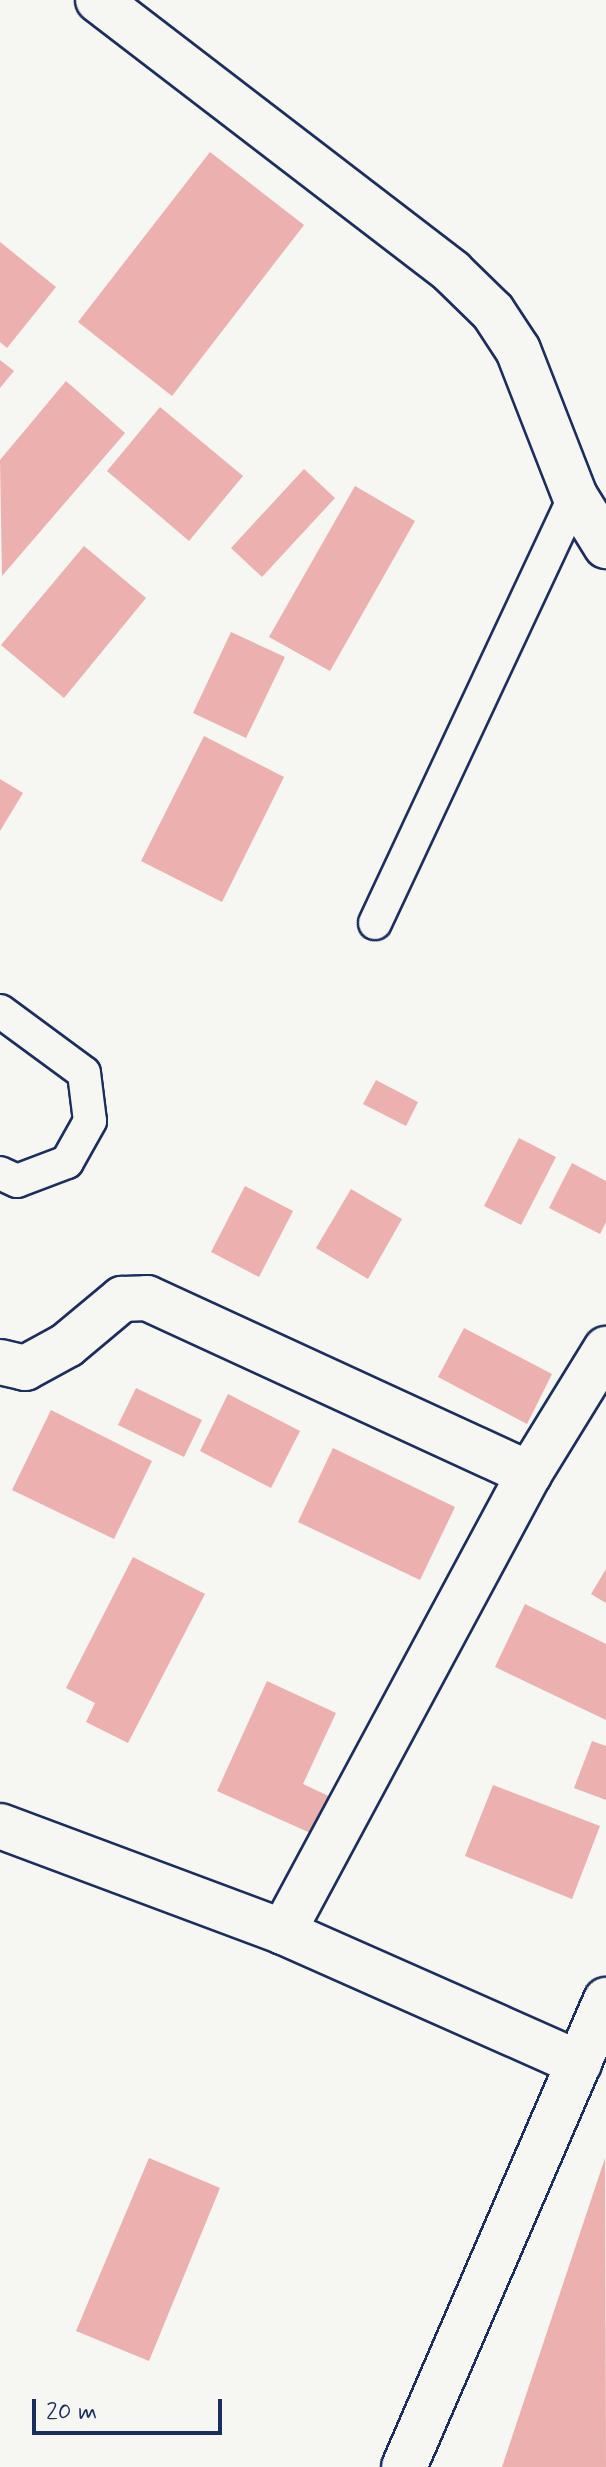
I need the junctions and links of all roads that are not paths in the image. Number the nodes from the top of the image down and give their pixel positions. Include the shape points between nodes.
1 (98, 0) edge
2 (575, 496) junction
3 (606, 546) edge
4 (375, 923) dead end
5 (0, 1011) edge
6 (0, 1173) edge
7 (606, 1349) edge
8 (0, 1362) edge
9 (529, 1474) junction
10 (0, 1826) edge
11 (283, 1932) junction
12 (606, 2000) edge
13 (579, 2063) junction
14 (404, 2467) edge

1 - 2 street via 452,272 493,312 518,350
2 - 3 street
2 - 4 lane
5 - 6 lane via 84,1073 90,1121 67,1162 17,1181
7 - 9 street
8 - 9 street via 25,1368 67,1345 122,1299 147,1298
9 - 11 street
10 - 11 street
11 - 13 street
12 - 13 street
13 - 14 street

